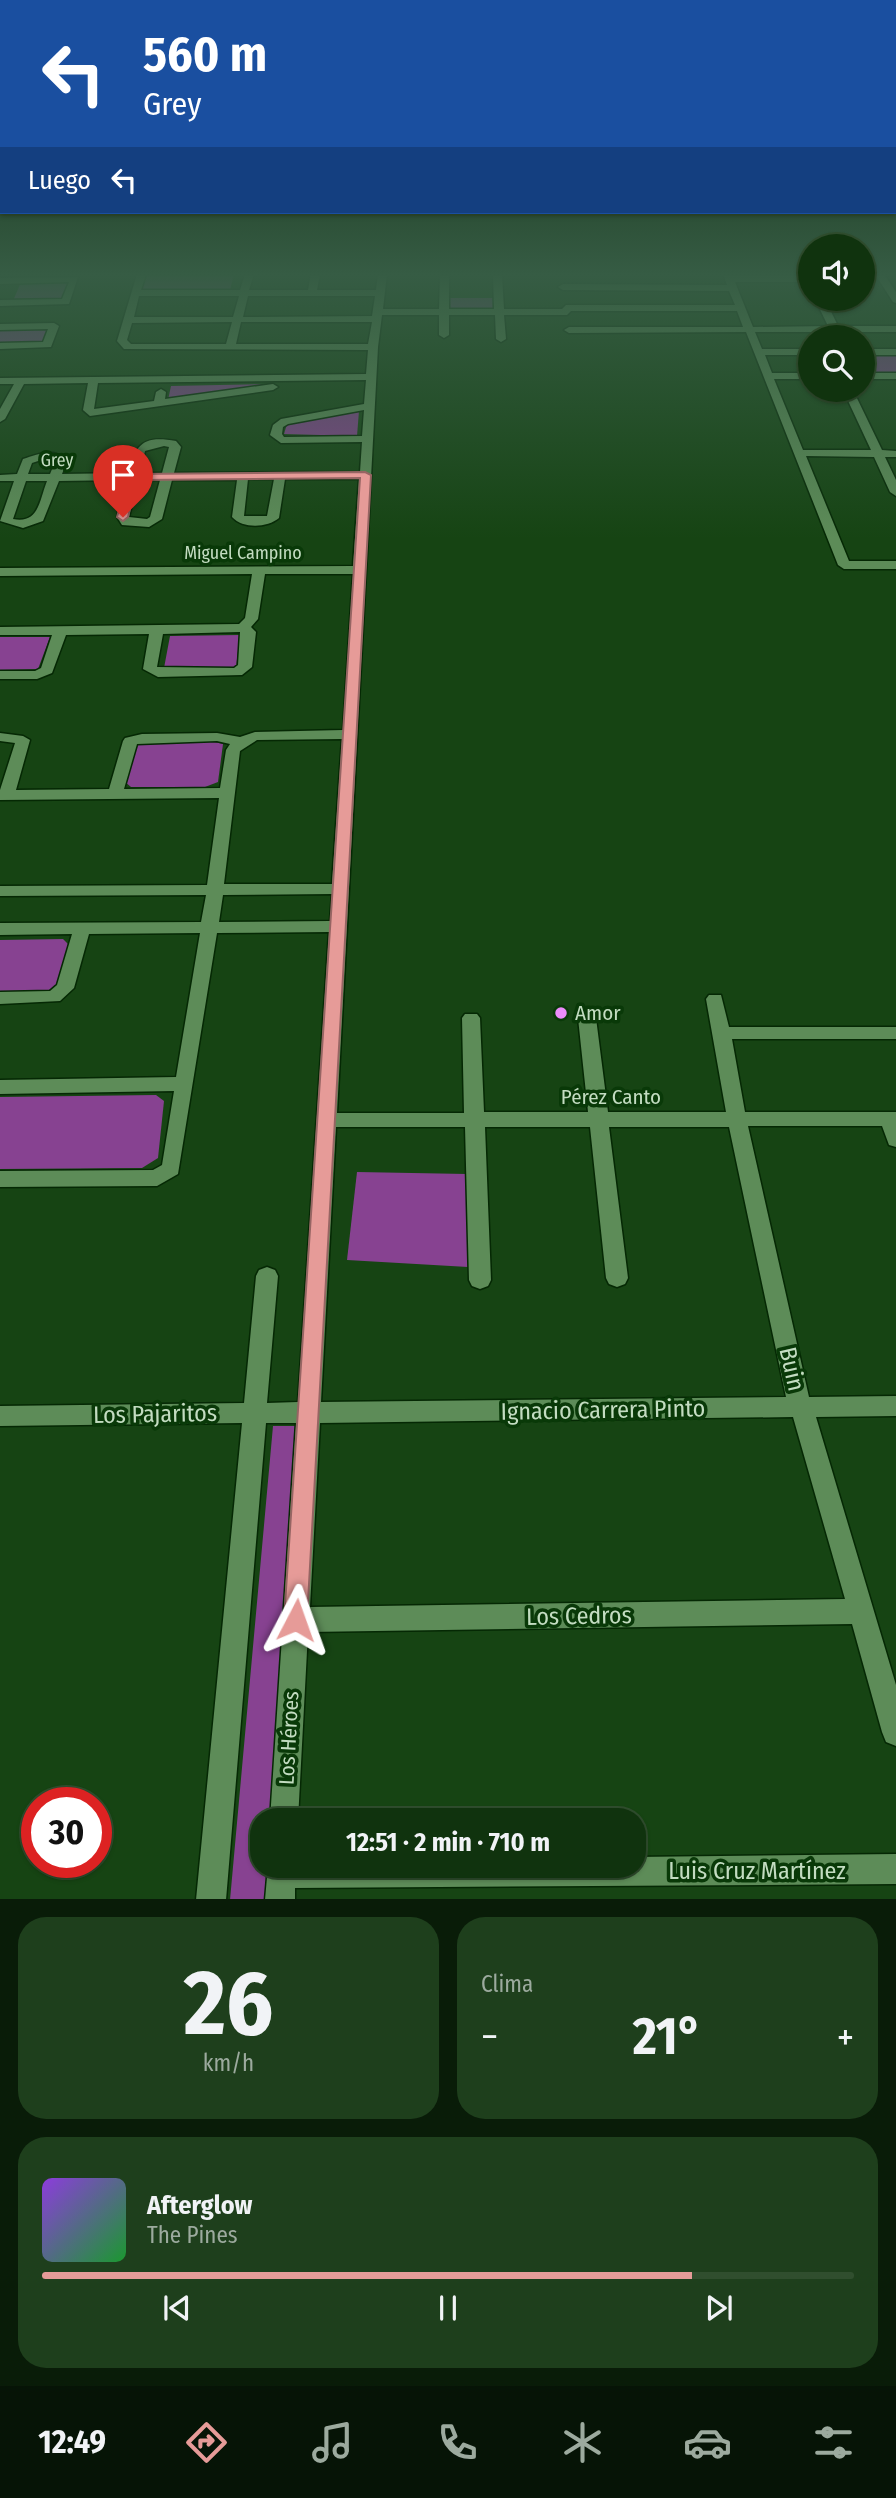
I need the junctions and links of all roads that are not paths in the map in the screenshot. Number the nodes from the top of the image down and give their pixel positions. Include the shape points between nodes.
1 (372, 363) edge
2 (762, 363) edge
3 (768, 376) junction
4 (798, 376) edge
5 (875, 376) edge
6 (896, 376) edge
7 (287, 377) junction
8 (372, 377) junction
9 (164, 379) junction
10 (0, 380) edge
11 (21, 380) junction
12 (94, 380) junction
13 (854, 402) edge
14 (159, 403) junction
15 (370, 406) junction
16 (0, 419) edge
17 (368, 439) junction
18 (799, 453) junction
19 (878, 454) junction
20 (896, 454) edge
21 (365, 475) junction
22 (243, 476) junction
23 (280, 476) junction
24 (133, 477) junction
25 (167, 477) junction
26 (0, 478) edge
27 (21, 478) junction
28 (54, 478) junction
29 (896, 492) edge
30 (896, 565) edge
31 (259, 570) junction
32 (360, 570) junction
33 (0, 572) edge
34 (243, 627) junction
35 (157, 630) junction
36 (0, 631) edge
37 (60, 631) junction
38 (0, 675) edge
39 (349, 734) junction
40 (0, 737) edge
41 (241, 741) junction
42 (226, 793) junction
43 (116, 794) junction
44 (3, 795) edge
45 (340, 889) junction
46 (215, 890) junction
47 (0, 891) edge
48 (338, 926) junction
49 (209, 928) junction
50 (0, 929) edge
51 (82, 929) junction
52 (0, 998) edge
53 (715, 999) dead end
54 (471, 1018) dead end
55 (587, 1018) dead end
56 (721, 1033) junction
57 (896, 1033) edge
58 (183, 1084) junction
59 (0, 1087) edge
60 (599, 1119) junction
61 (737, 1119) junction
62 (893, 1119) edge
63 (326, 1120) junction
64 (475, 1120) junction
65 (896, 1140) edge
66 (0, 1180) edge
67 (267, 1276) dead end
68 (617, 1278) dead end
69 (480, 1280) dead end
70 (896, 1406) edge
71 (802, 1408) junction
72 (255, 1413) junction
73 (309, 1413) junction
74 (0, 1416) edge
75 (862, 1611) junction
76 (296, 1620) junction
77 (892, 1704) edge
78 (896, 1732) edge
79 (285, 1808) edge
80 (896, 1870) edge
81 (281, 1880) edge
82 (211, 1899) edge

1 - 8 street, Los Héroes
2 - 3 street
3 - 4 street
3 - 18 street
5 - 6 street
7 - 8 street
7 - 9 street
7 - 14 street via 285,384
8 - 15 street, Los Héroes
9 - 12 street
9 - 14 street
10 - 11 street
11 - 12 street
11 - 16 street
12 - 14 street via 90,413
13 - 19 street
15 - 17 street, Los Héroes
15 - 17 street via 285,421 278,425 276,436 281,440
17 - 21 street, Los Héroes
18 - 19 street
18 - 30 street via 844,565
19 - 20 street
19 - 29 street
21 - 23 street, Grey
21 - 32 street, Los Héroes
22 - 23 street, Grey
22 - 23 street via 238,517 243,521 273,517
22 - 25 street, Grey
24 - 25 street, Grey
24 - 25 street via 140,450 172,443 175,447
24 - 25 street via 123,517 126,522 141,523 156,519
24 - 28 street, Grey
26 - 27 street, Grey
27 - 28 street, Grey
27 - 28 street via 27,461 47,455 61,461
27 - 28 street via 6,521 14,524 35,522
31 - 32 street, Miguel Campino
31 - 33 street, Miguel Campino
31 - 34 street via 251,620
32 - 39 street, Los Héroes
34 - 35 street
34 - 35 street via 249,632 245,667 237,673 158,673 150,669
35 - 37 street
36 - 37 street
37 - 38 street via 47,670 37,675
39 - 41 street via 268,735
39 - 45 street, Los Héroes
40 - 44 street via 23,740
41 - 42 street via 233,750
41 - 43 street via 217,737 130,741
42 - 43 street
42 - 46 street
43 - 44 street
45 - 46 street
45 - 48 street, Los Héroes
46 - 47 street
46 - 49 street
48 - 49 street
48 - 63 street, Los Héroes
49 - 51 street
49 - 58 street
50 - 51 street
51 - 52 street via 65,988 54,996
53 - 56 street, Buin
54 - 64 street
55 - 60 street
56 - 57 street
56 - 61 street, Buin
58 - 59 street
58 - 66 street via 171,1169 157,1178
60 - 61 street, Pérez Canto
60 - 64 street, Pérez Canto
60 - 68 street
61 - 62 street, Pérez Canto
61 - 71 street, Buin
62 - 65 street
63 - 64 street, Pérez Canto
63 - 73 street, Los Héroes
64 - 69 street
67 - 72 street
70 - 71 street, Ignacio Carrera Pinto
71 - 73 street, Ignacio Carrera Pinto
71 - 75 street, Buin
72 - 73 street, Los Pajaritos
72 - 74 street, Los Pajaritos
72 - 82 street
73 - 76 street, Los Héroes
75 - 76 street, Los Cedros
75 - 77 street, Buin
76 - 79 street, Los Héroes
77 - 78 street, Buin
80 - 81 street, Luis Cruz Martínez

